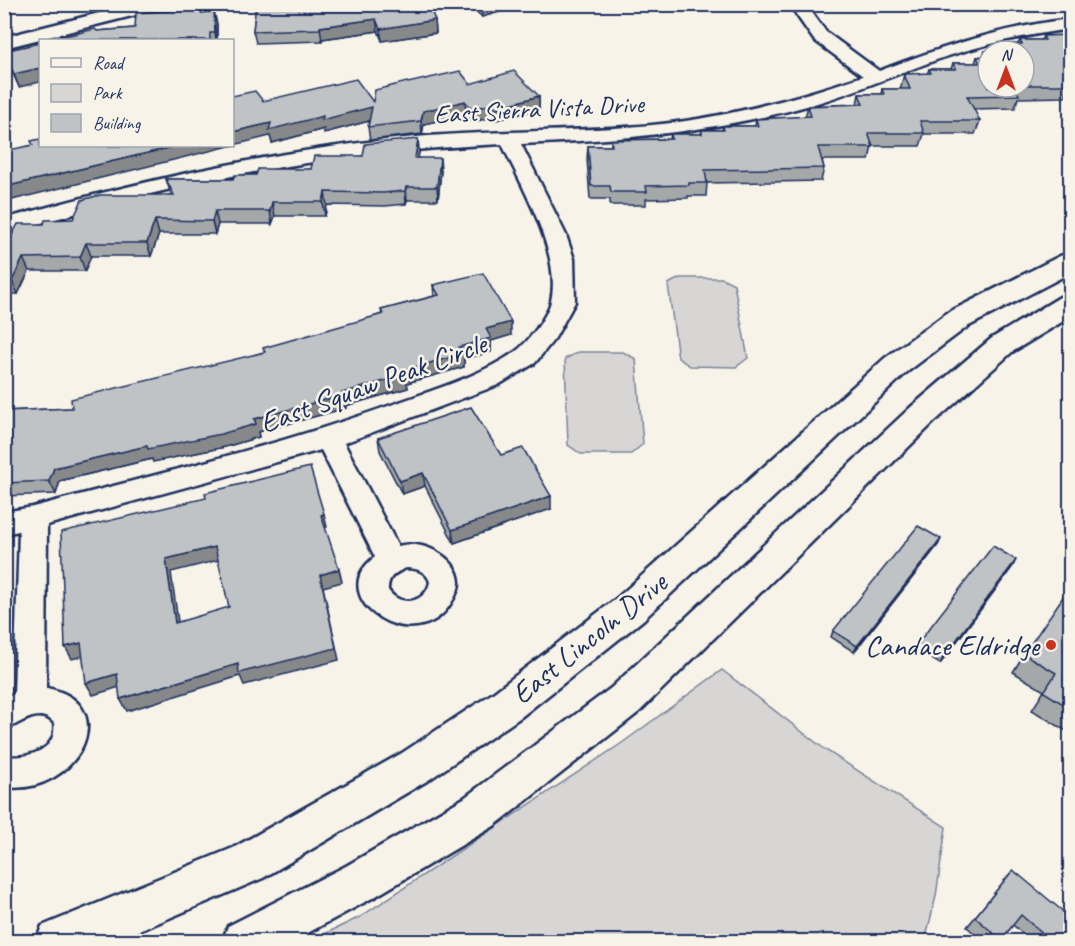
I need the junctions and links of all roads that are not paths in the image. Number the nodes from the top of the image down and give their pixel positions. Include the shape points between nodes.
1 (797, 4) edge
2 (153, 5) edge
3 (1071, 24) edge
4 (4, 43) edge
5 (877, 78) junction
6 (509, 139) junction
7 (4, 226) edge
8 (1071, 262) edge
9 (1071, 304) edge
10 (327, 438) junction
11 (19, 520) edge
12 (391, 560) dead end
13 (17, 709) edge
14 (4, 771) edge
15 (58, 942) edge
16 (244, 942) edge

1 - 5 street via 820,36
2 - 4 street
3 - 5 street, East Sierra Vista Drive via 1032,28 947,52
5 - 6 street, East Sierra Vista Drive via 762,112 690,126
6 - 7 street, East Sierra Vista Drive via 399,144 313,154 137,189
6 - 10 street, East Squaw Peak Circle via 563,259 563,302 555,319 526,357 489,379
8 - 15 main road, East Lincoln Drive via 957,320 896,365 630,609 507,705 426,760 248,863
9 - 16 main road, East Lincoln Drive via 1002,345 922,415 607,714 479,812 361,881
10 - 11 street, East Squaw Peak Circle
10 - 12 street
11 - 13 street
13 - 14 street via 54,704 63,709 69,717 69,738 42,767 29,772

